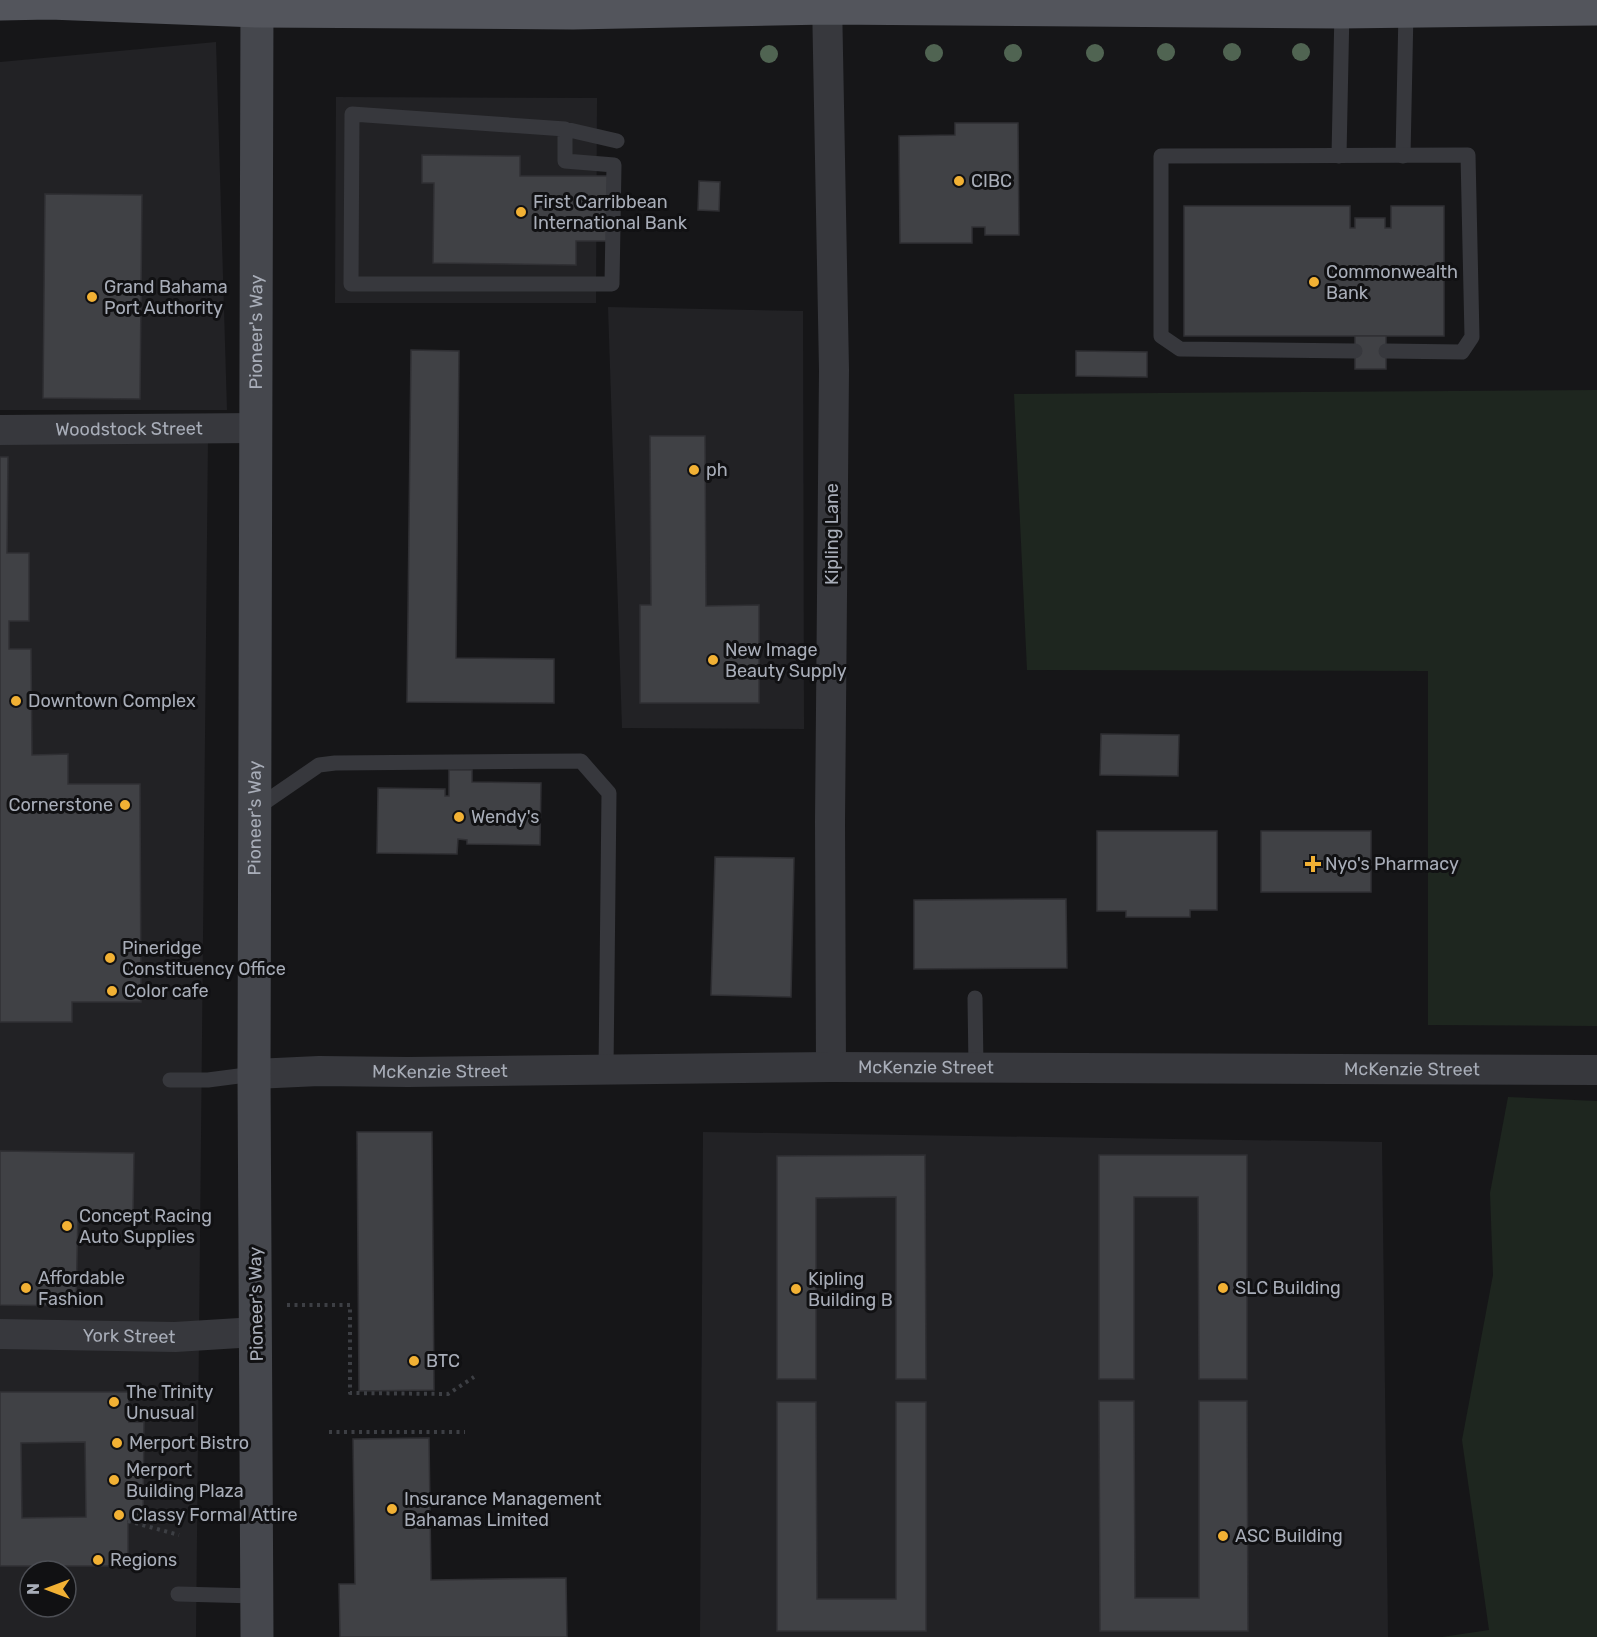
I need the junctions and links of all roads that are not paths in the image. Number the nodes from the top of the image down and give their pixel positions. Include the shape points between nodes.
1 (0, 4) edge
2 (827, 4) edge
3 (258, 6) edge
4 (1343, 6) edge
5 (1403, 6) edge
6 (1597, 9) edge
7 (565, 129) junction
8 (617, 141) dead end
9 (1339, 156) junction
10 (1403, 156) junction
11 (1355, 351) dead end
12 (1386, 351) dead end
13 (258, 428) junction
14 (0, 430) edge
15 (255, 809) junction
16 (975, 998) dead end
17 (831, 1067) junction
18 (976, 1067) junction
19 (1597, 1070) edge
20 (606, 1071) junction
21 (254, 1074) junction
22 (170, 1080) dead end
23 (256, 1319) junction
24 (0, 1334) edge
25 (178, 1594) dead end
26 (257, 1596) junction
27 (257, 1637) edge

1 - 3 main road
2 - 3 main road via 573,13
2 - 4 main road
2 - 17 street, Kipling Lane via 834,370
3 - 13 main road, Pioneer's Way
4 - 5 main road
4 - 9 lane
5 - 6 main road
5 - 10 lane
7 - 7 lane via 352,114 351,284 612,284 614,165 565,161
7 - 8 lane
9 - 10 lane
9 - 11 lane via 1161,156 1161,336 1180,349
10 - 12 lane via 1468,155 1472,337 1462,352
13 - 14 street, Woodstock Street
13 - 15 main road, Pioneer's Way
15 - 20 lane via 319,765 581,761 609,793
15 - 21 main road, Pioneer's Way
16 - 18 lane
17 - 18 street, McKenzie Street
17 - 20 street, McKenzie Street
18 - 19 street, McKenzie Street
20 - 21 street, McKenzie Street
21 - 22 lane
21 - 23 main road, Pioneer's Way
23 - 24 street, York Street via 175,1337
23 - 26 main road, Pioneer's Way
25 - 26 lane
26 - 27 main road, Pioneer's Way

